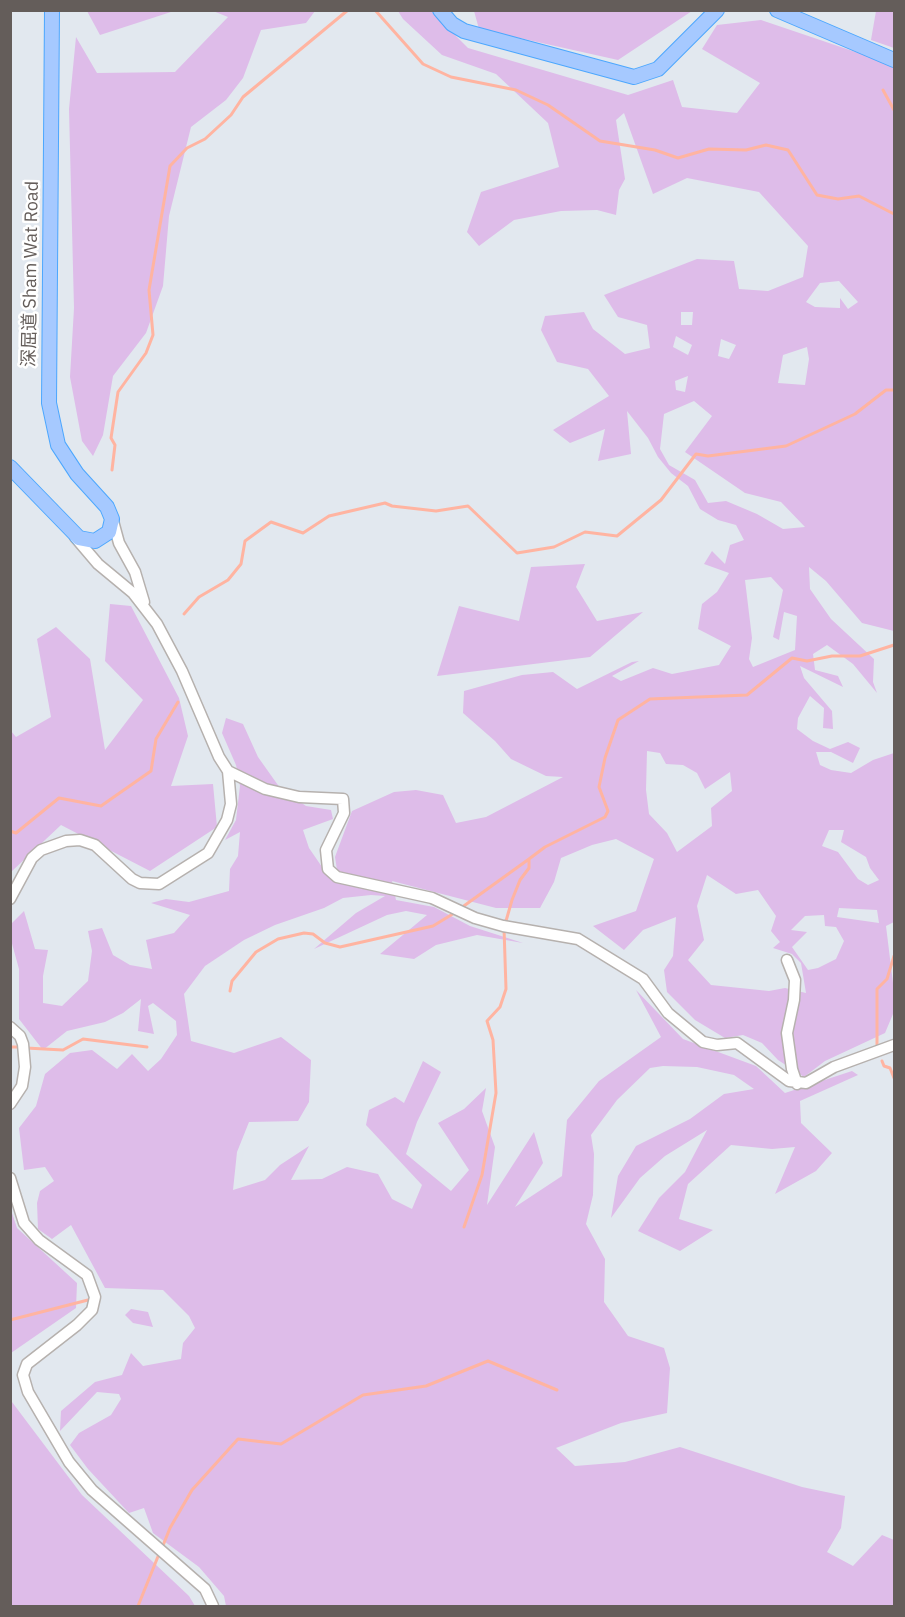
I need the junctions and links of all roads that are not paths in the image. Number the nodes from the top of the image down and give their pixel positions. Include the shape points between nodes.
1 (52, 10) edge
2 (440, 10) edge
3 (717, 10) edge
4 (777, 10) edge
5 (894, 60) edge
6 (10, 467) edge
7 (112, 519) junction
8 (72, 533) junction
9 (145, 605) junction
10 (228, 771) junction
11 (10, 899) edge
12 (787, 960) dead end
13 (10, 1028) edge
14 (894, 1045) edge
15 (797, 1084) junction
16 (10, 1104) edge
17 (10, 1178) edge
18 (213, 1606) edge

1 - 7 main road, 深屈道 Sham Wat Road via 49,403 58,445 77,474 105,503
2 - 3 main road via 464,31 634,77 658,69
4 - 5 main road
6 - 8 main road
7 - 8 main road via 110,532 95,541 82,540
7 - 9 street, 深屈道 Sham Wat Road
8 - 9 street, 深屈道 Sham Wat Road via 98,564
9 - 10 street, 深屈道 Sham Wat Road via 182,671
10 - 11 street, 深屈道 Sham Wat Road via 231,804 218,837 208,853 159,884 132,879 95,845 66,841 41,850 32,858
10 - 15 street via 265,789 343,799 344,813 326,850 328,868 337,877 432,898 503,926 578,939 643,979 668,1013 704,1042 717,1046 737,1043
12 - 15 street via 795,980 787,1033
13 - 16 street via 20,1036 26,1066 22,1086
14 - 15 street
17 - 18 street via 24,1223 39,1240 87,1275 95,1297 92,1310 77,1325 27,1364 23,1375 28,1392 69,1462 92,1490 205,1589

